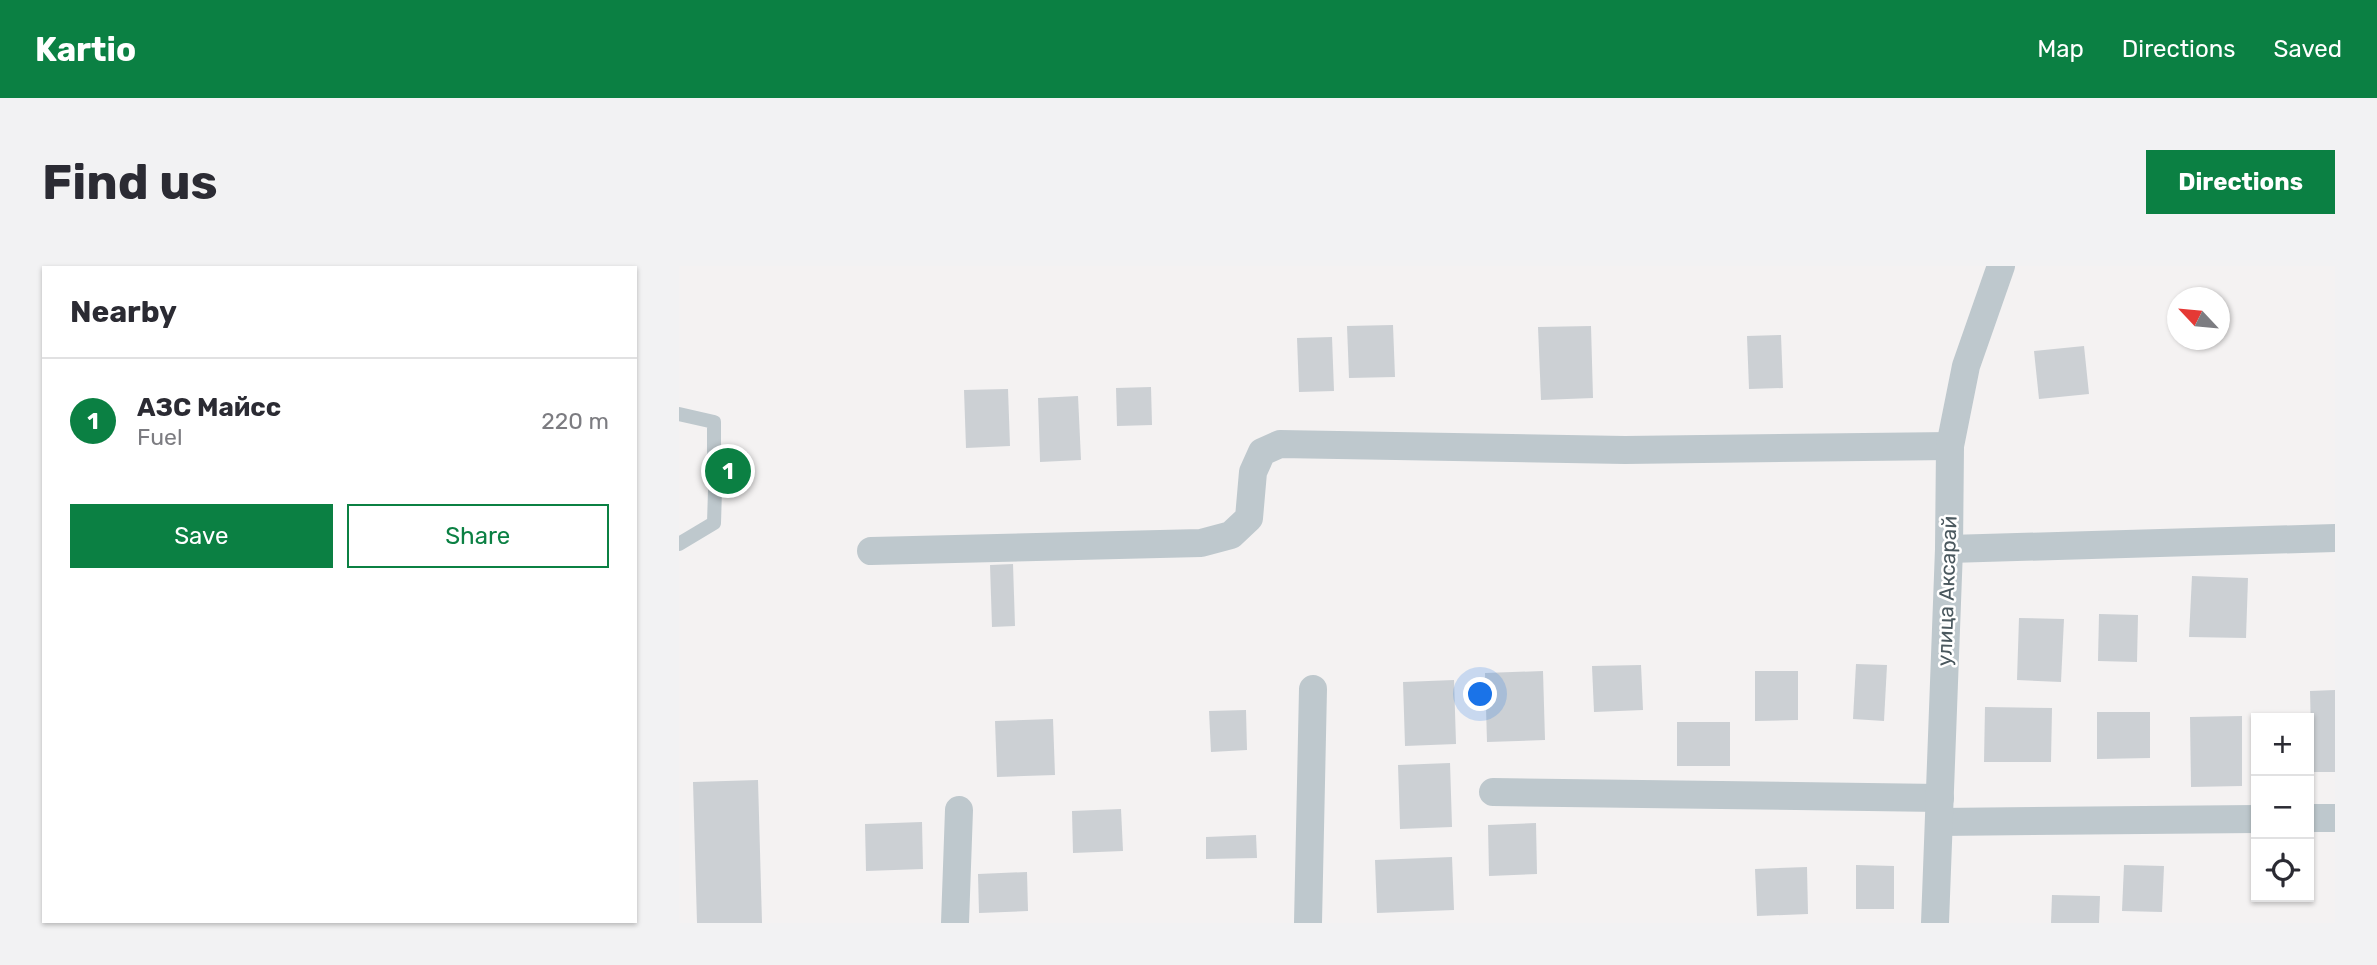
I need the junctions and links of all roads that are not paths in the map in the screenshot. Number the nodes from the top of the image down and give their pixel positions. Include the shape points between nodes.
1 (2001, 266) edge
2 (679, 414) edge
3 (1950, 446) junction
4 (714, 452) dead end
5 (715, 490) dead end
6 (2335, 538) edge
7 (679, 544) edge
8 (1949, 549) junction
9 (871, 551) dead end
10 (1313, 689) dead end
11 (1493, 792) dead end
12 (959, 810) dead end
13 (1939, 810) junction
14 (2314, 818) edge
15 (2335, 818) edge
16 (2251, 819) edge
17 (955, 923) edge
18 (1308, 923) edge
19 (1935, 923) edge

1 - 3 street, улица Аксарай via 1966,366
2 - 4 lane via 714,422
3 - 8 street, улица Аксарай
3 - 9 street via 1625,450 1280,444 1262,452 1253,472 1249,518 1221,538 1201,543
5 - 7 lane via 714,523
6 - 8 street
8 - 13 street, улица Аксарай
10 - 18 street
11 - 13 street
12 - 17 street
13 - 16 street
13 - 19 street, улица Аксарай
14 - 15 street

